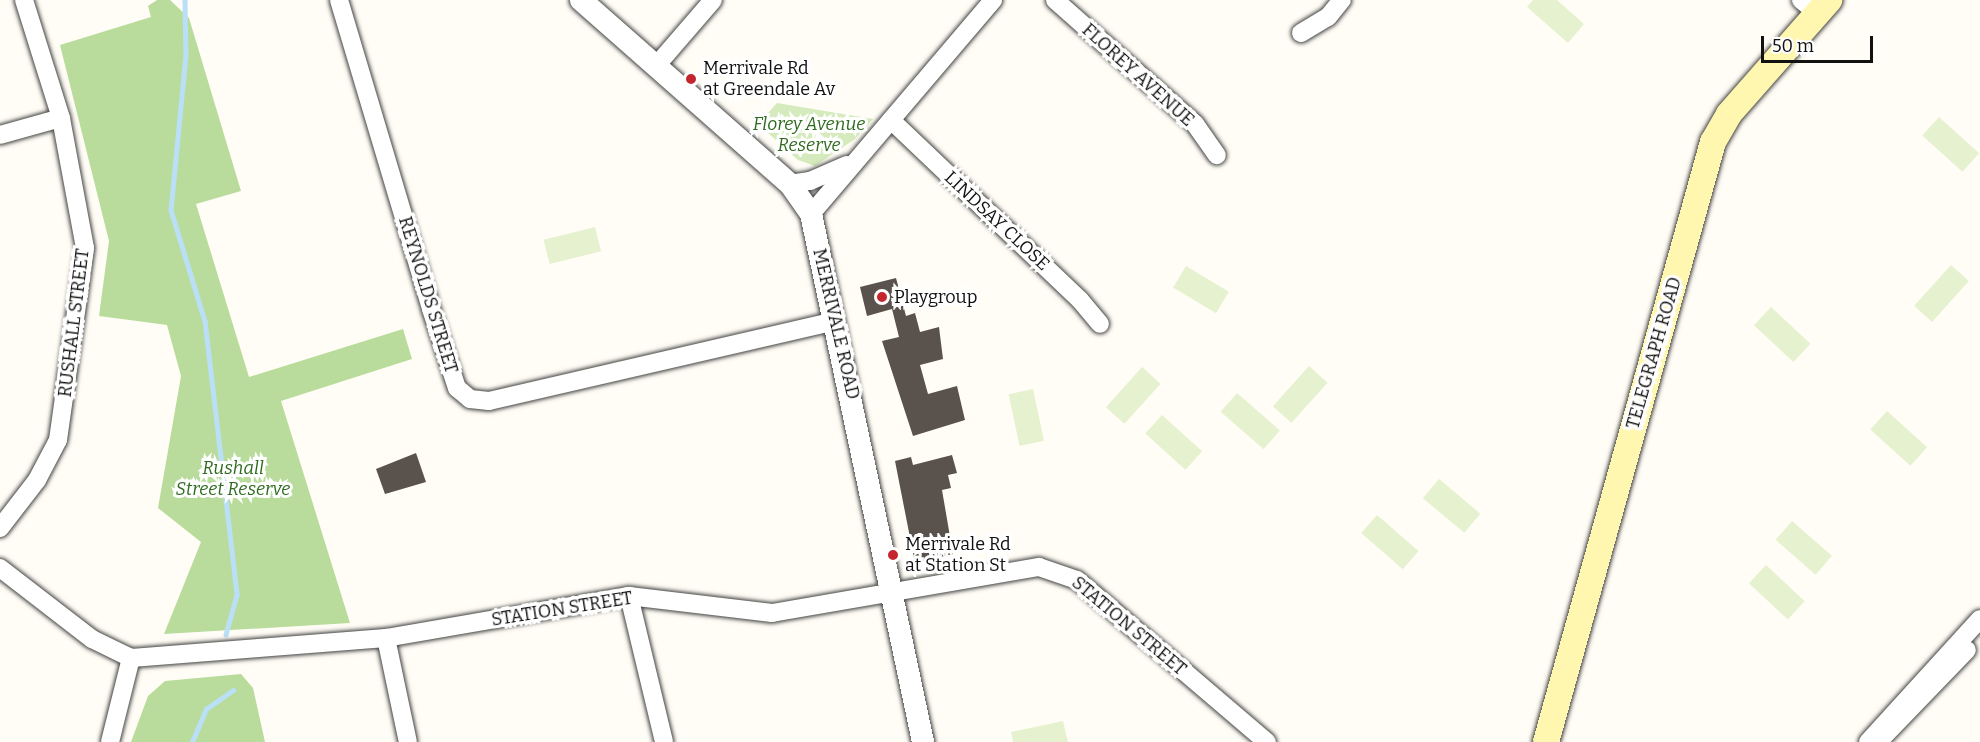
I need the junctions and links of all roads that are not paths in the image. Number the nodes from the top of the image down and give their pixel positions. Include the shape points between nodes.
1 (24, 0) edge
2 (339, 0) edge
3 (581, 0) edge
4 (713, 0) edge
5 (993, 0) edge
6 (1054, 0) edge
7 (1342, 0) edge
8 (1816, 4) edge
9 (1301, 33) dead end
10 (656, 66) junction
11 (61, 118) junction
12 (891, 120) junction
13 (0, 135) edge
14 (1217, 155) dead end
15 (851, 164) junction
16 (790, 184) junction
17 (811, 214) junction
18 (835, 321) junction
19 (1100, 324) dead end
20 (0, 528) edge
21 (0, 568) edge
22 (889, 592) junction
23 (629, 596) junction
24 (1980, 619) edge
25 (1980, 635) edge
26 (386, 638) junction
27 (131, 658) junction
28 (110, 742) edge
29 (408, 742) edge
30 (664, 742) edge
31 (922, 742) edge
32 (1266, 742) edge
33 (1546, 742) edge
34 (1868, 742) edge
35 (1877, 742) edge

1 - 11 street, RUSHALL STREET
2 - 18 street, REYNOLDS STREET via 440,337 458,388 470,399 489,401
3 - 10 street, MERRIVALE ROAD
4 - 10 street
5 - 12 street
6 - 14 street, FLOREY AVENUE via 1195,124
7 - 9 street via 1328,17
8 - 33 main road, TELEGRAPH ROAD via 1729,114 1713,142
10 - 16 street, MERRIVALE ROAD
11 - 13 street
11 - 20 street, RUSHALL STREET via 85,248 58,440 37,480
12 - 15 street
12 - 19 street, LINDSAY CLOSE via 1080,300
15 - 16 street via 810,181
15 - 17 street
16 - 17 street, MERRIVALE ROAD
17 - 18 street, MERRIVALE ROAD
18 - 22 street, MERRIVALE ROAD via 869,471
21 - 27 street via 92,639
22 - 23 street, STATION STREET via 755,614
22 - 31 street, MERRIVALE ROAD
22 - 32 street, STATION STREET via 900,594 1026,566 1066,573
23 - 26 street, STATION STREET
23 - 30 street
24 - 34 street
25 - 35 street via 1922,701
26 - 27 street, STATION STREET
26 - 29 street
27 - 28 street

